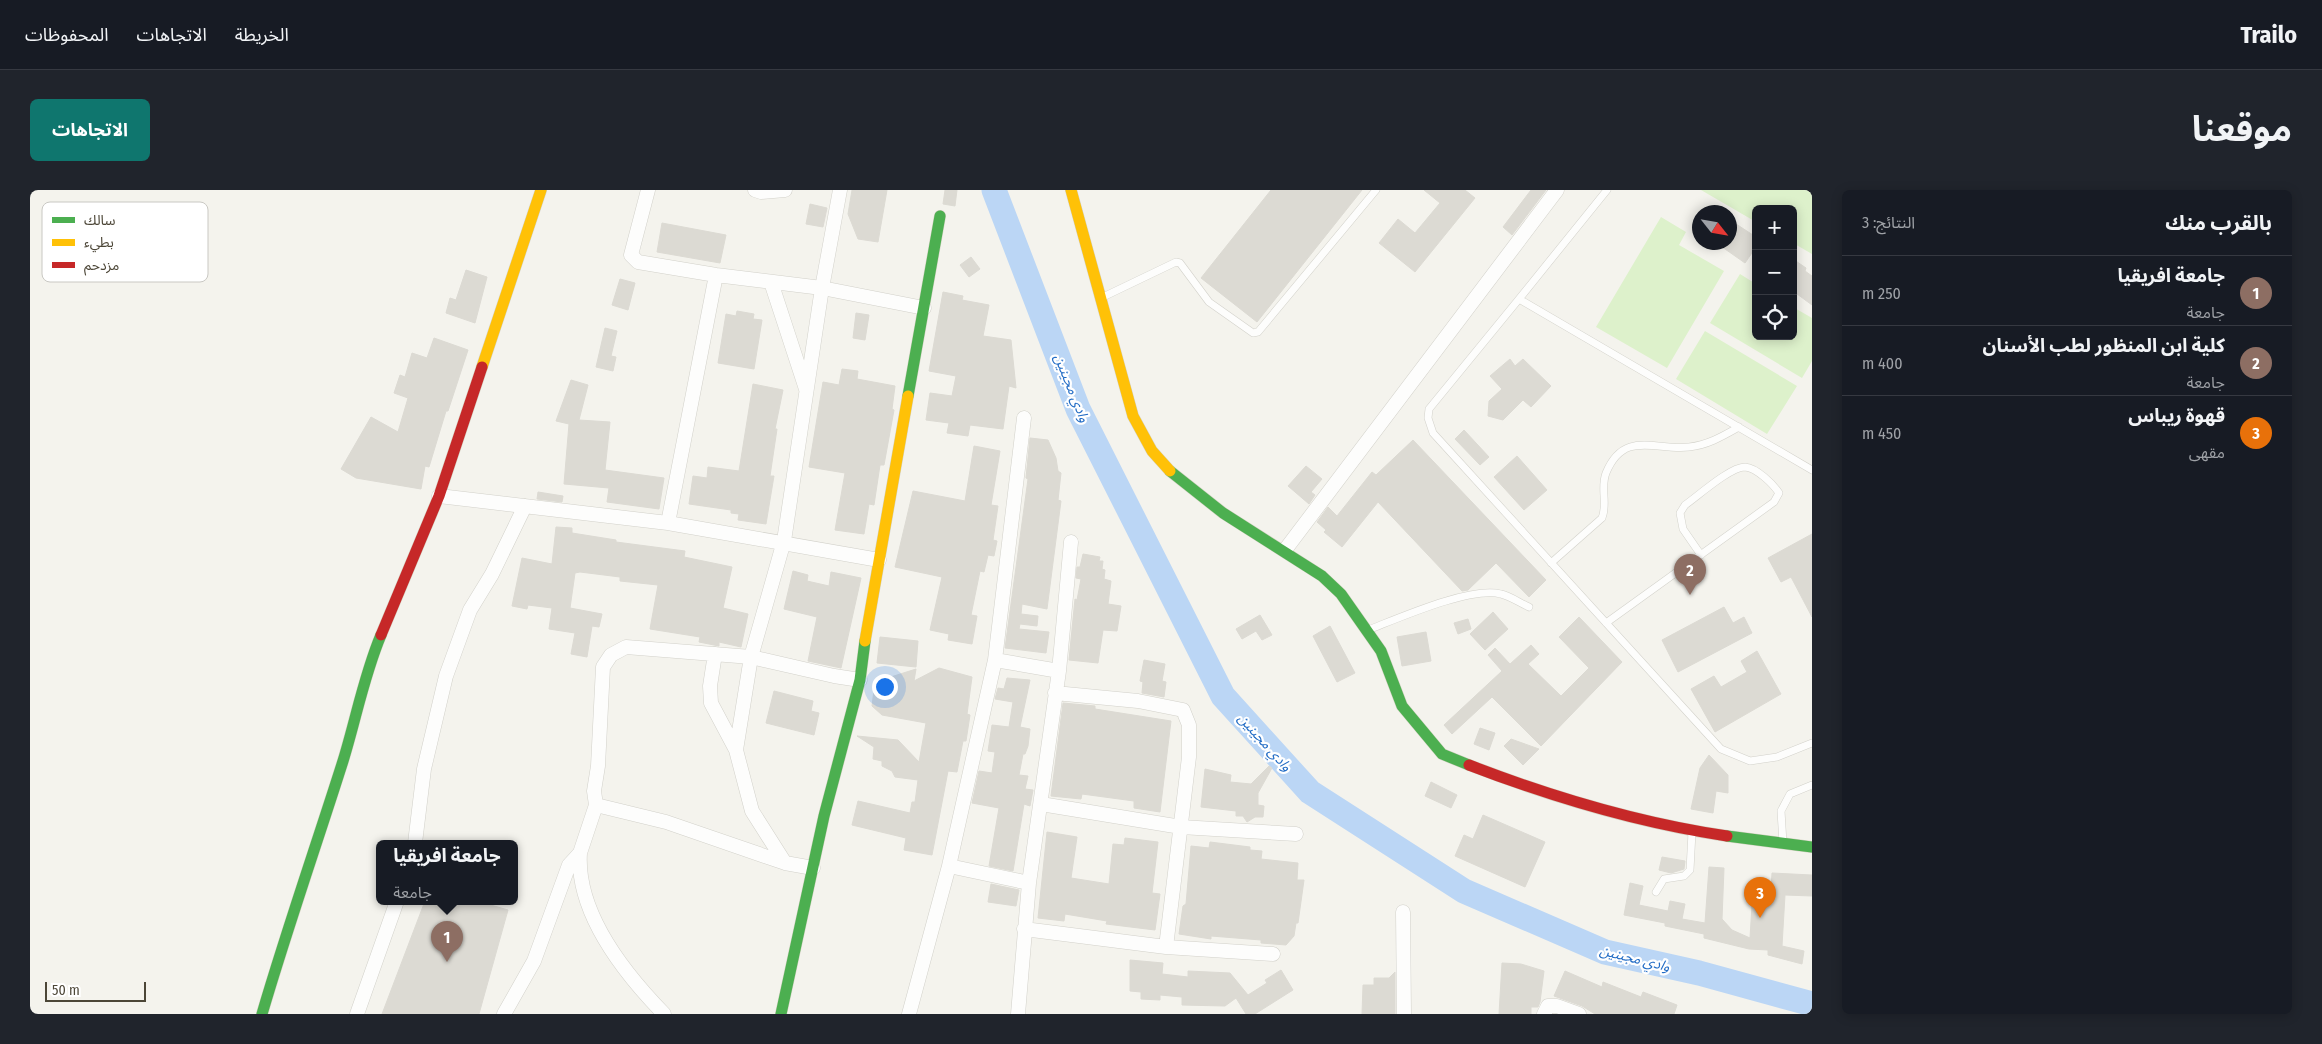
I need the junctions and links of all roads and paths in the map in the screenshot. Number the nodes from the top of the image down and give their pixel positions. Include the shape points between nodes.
1 (541, 190) edge
2 (648, 190) edge
3 (755, 190) edge
4 (785, 190) edge
5 (840, 190) edge
6 (1071, 190) edge
7 (1376, 190) edge
8 (1557, 190) edge
9 (1607, 190) edge
10 (940, 216) dead end
11 (716, 275) junction
12 (771, 282) junction
13 (822, 288) junction
14 (1100, 299) junction
15 (1519, 299) junction
16 (924, 308) junction
17 (807, 392) junction
18 (1024, 418) dead end
19 (1739, 427) junction
20 (1812, 470) edge
21 (439, 496) junction
22 (525, 506) junction
23 (668, 523) junction
24 (784, 541) junction
25 (1071, 542) dead end
26 (1285, 550) junction
27 (1700, 555) junction
28 (879, 560) junction
29 (1551, 563) junction
30 (1529, 607) dead end
31 (1606, 623) junction
32 (1368, 630) junction
33 (715, 654) junction
34 (751, 657) junction
35 (995, 660) junction
36 (1059, 671) junction
37 (860, 680) junction
38 (1055, 693) junction
39 (1812, 742) edge
40 (736, 750) junction
41 (1812, 785) edge
42 (1040, 804) junction
43 (596, 805) junction
44 (1181, 827) junction
45 (1692, 831) junction
46 (1296, 834) dead end
47 (415, 840) edge
48 (1783, 845) junction
49 (1812, 847) edge
50 (580, 852) junction
51 (785, 862) junction
52 (949, 866) junction
53 (813, 868) junction
54 (1029, 883) junction
55 (1656, 892) dead end
56 (396, 905) edge
57 (1403, 912) dead end
58 (1024, 929) junction
59 (1166, 947) junction
60 (1273, 954) dead end
61 (262, 1014) edge
62 (357, 1014) edge
63 (504, 1014) edge
64 (664, 1014) edge
65 (781, 1014) edge
66 (909, 1014) edge
67 (1018, 1014) edge
68 (1404, 1014) edge
69 (1544, 1014) edge
70 (1579, 1014) edge

1 - 21 street
2 - 11 street via 631,255 633,259
3 - 4 street
5 - 13 street
6 - 14 street
7 - 14 lane via 1258,332 1253,333 1209,302 1176,262
8 - 26 street
9 - 15 lane
10 - 16 street
11 - 12 street
11 - 23 street
12 - 13 street
12 - 17 street
13 - 16 street
13 - 17 street
14 - 26 street via 1133,416 1152,451 1170,471 1223,513
15 - 19 lane
15 - 29 lane via 1433,402 1428,418 1433,433
16 - 28 street
17 - 24 street
18 - 35 street
19 - 20 lane
19 - 29 lane via 1707,444 1687,448 1634,444 1616,457 1605,474 1606,509 1602,518
21 - 22 street
21 - 61 street via 374,652
22 - 23 street
22 - 47 street via 492,574 470,610 446,676 424,769
23 - 24 street
24 - 28 street
24 - 34 street
25 - 36 street
26 - 32 street via 1341,594
27 - 27 lane via 1774,502 1779,493 1774,486 1745,467 1733,470 1685,505 1680,513 1683,529
27 - 31 lane
28 - 37 street
29 - 31 lane
30 - 32 lane via 1501,594 1480,593 1420,610
31 - 39 lane via 1720,749 1750,761 1777,757
32 - 45 street via 1381,651 1402,706 1442,754 1529,788
33 - 34 street
33 - 40 street via 710,686 712,704
33 - 43 street via 626,647 611,655 603,668 594,791
34 - 37 street
34 - 40 street
35 - 36 street
35 - 52 street
36 - 38 street
37 - 53 street
38 - 42 street
38 - 44 street via 1138,701 1183,710 1189,724 1190,757
40 - 51 street via 752,811
41 - 48 lane via 1790,794 1781,811
42 - 44 street
42 - 54 street
43 - 50 street
43 - 51 street via 666,822
44 - 46 street
44 - 59 street
45 - 48 street
45 - 55 lane via 1690,870 1684,876 1664,879
48 - 49 street
50 - 63 street via 569,865 534,961
50 - 64 street via 579,868 599,930 616,959
51 - 53 street
52 - 54 street
52 - 66 street
53 - 65 street
54 - 58 street
56 - 62 street
57 - 68 street
58 - 59 street
58 - 67 street
59 - 60 street
69 - 70 street via 1548,1006

